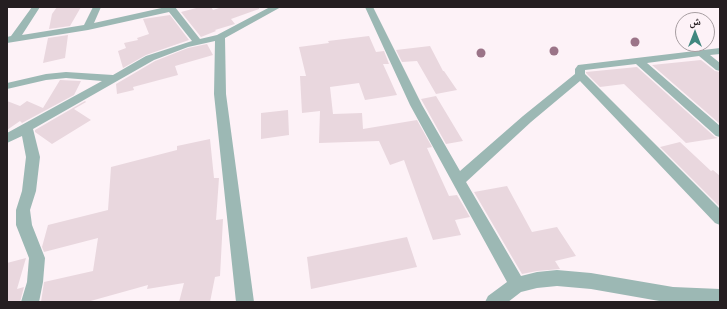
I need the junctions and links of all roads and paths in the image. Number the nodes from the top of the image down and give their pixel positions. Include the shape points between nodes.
1 (36, 7) edge
2 (96, 7) edge
3 (277, 7) edge
4 (369, 7) edge
5 (170, 8) edge
6 (88, 26) junction
7 (220, 37) junction
8 (11, 39) edge
9 (198, 42) junction
10 (720, 52) edge
11 (701, 53) junction
12 (638, 60) junction
13 (720, 68) edge
14 (580, 75) junction
15 (113, 78) junction
16 (7, 86) edge
17 (27, 128) junction
18 (720, 132) edge
19 (7, 139) edge
20 (459, 180) junction
21 (720, 219) edge
22 (517, 285) junction
23 (720, 297) edge
24 (30, 302) edge
25 (245, 302) edge
26 (494, 302) edge

1 - 8 street
2 - 6 street
3 - 7 street
4 - 20 street via 416,105
5 - 6 street
5 - 9 street
6 - 8 street
7 - 9 street
7 - 25 street via 220,94
9 - 15 street via 156,55
10 - 11 street
11 - 12 street
11 - 13 street
12 - 14 street via 587,66 580,69
12 - 18 street
14 - 20 street via 526,119
14 - 21 street
15 - 16 street via 66,75
15 - 17 street
17 - 19 street
17 - 24 street via 33,157 29,191 23,210 24,226 37,258
20 - 22 street
22 - 23 street via 557,278 673,295
22 - 26 street

